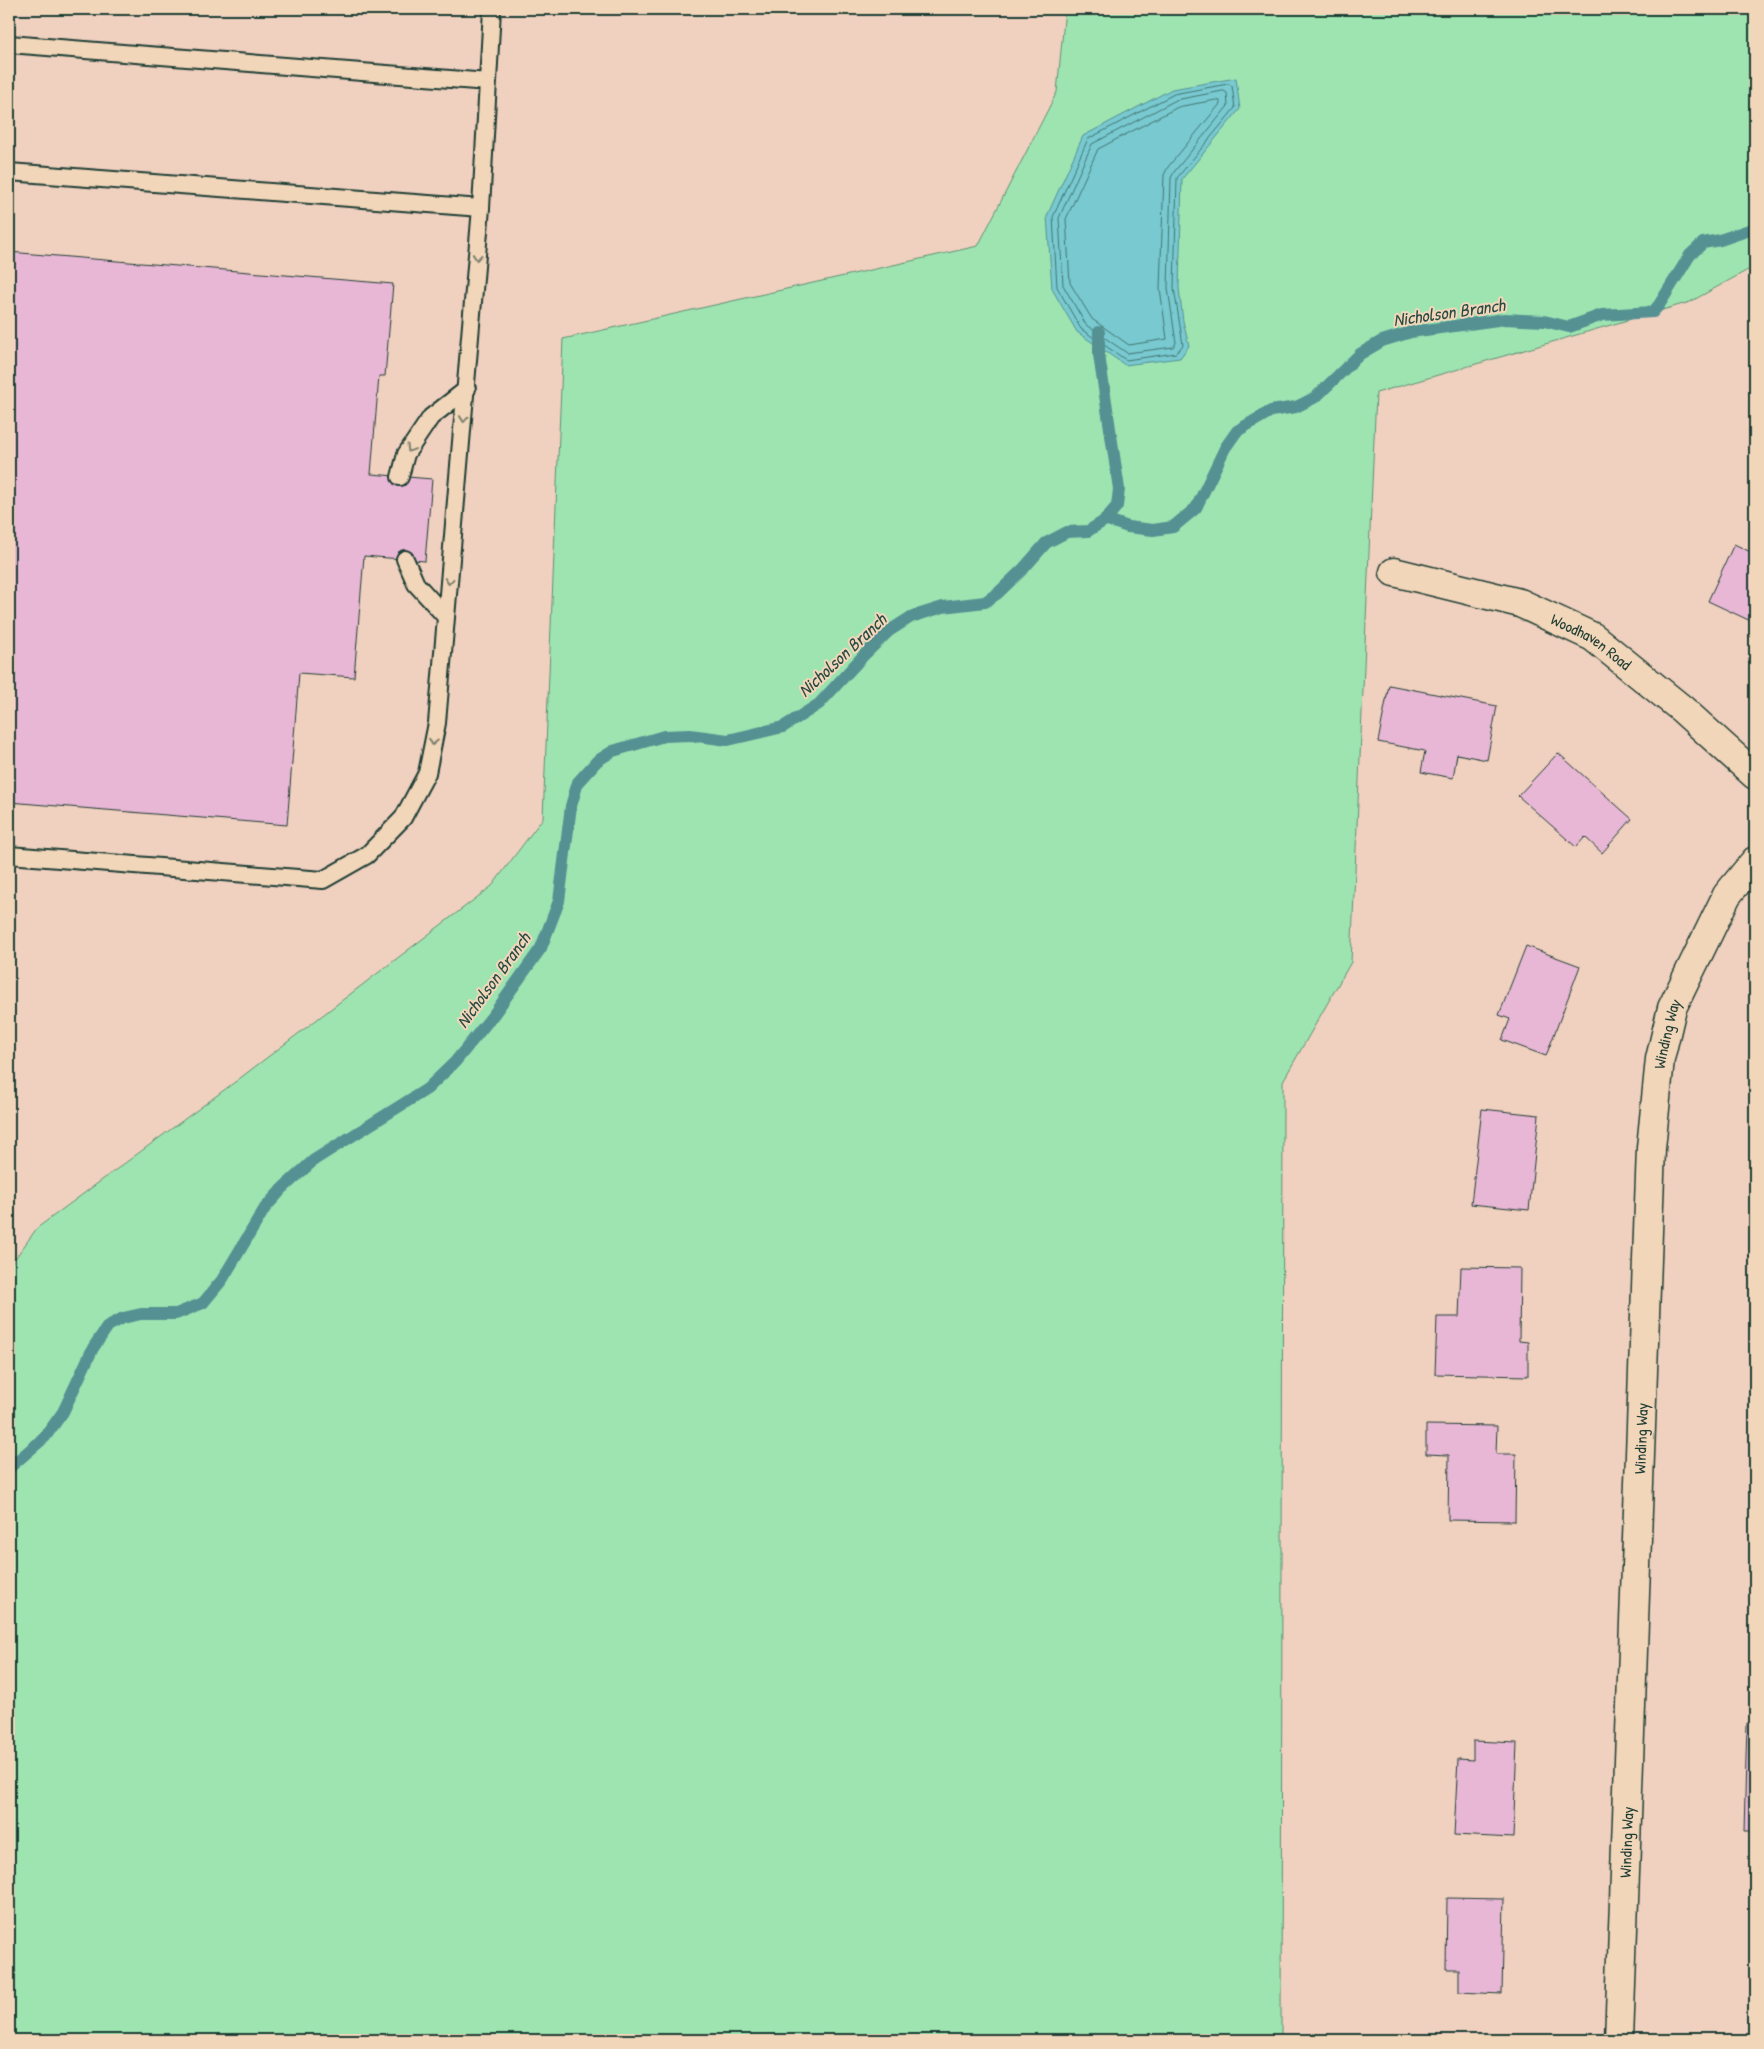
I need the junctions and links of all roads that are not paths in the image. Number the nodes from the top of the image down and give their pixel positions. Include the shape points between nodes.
1 (492, 9) edge
2 (9, 44) edge
3 (488, 82) junction
4 (9, 172) edge
5 (481, 208) junction
6 (467, 389) junction
7 (400, 477) dead end
8 (405, 559) dead end
9 (1394, 572) dead end
10 (446, 617) junction
11 (1755, 775) edge
12 (9, 856) edge
13 (1755, 861) edge
14 (1619, 2040) edge

1 - 3 lane
2 - 3 lane
3 - 5 lane
4 - 5 lane
5 -> 6 lane
6 -> 7 lane via 431,417 406,454
6 -> 10 lane
8 - 10 lane via 416,584
9 - 11 street, Woodhaven Road via 1520,603 1593,637 1682,709
10 -> 12 lane via 436,723 427,773 403,818 367,855 323,880
13 - 14 street, Winding Way via 1727,895 1672,1008 1660,1059 1651,1148

